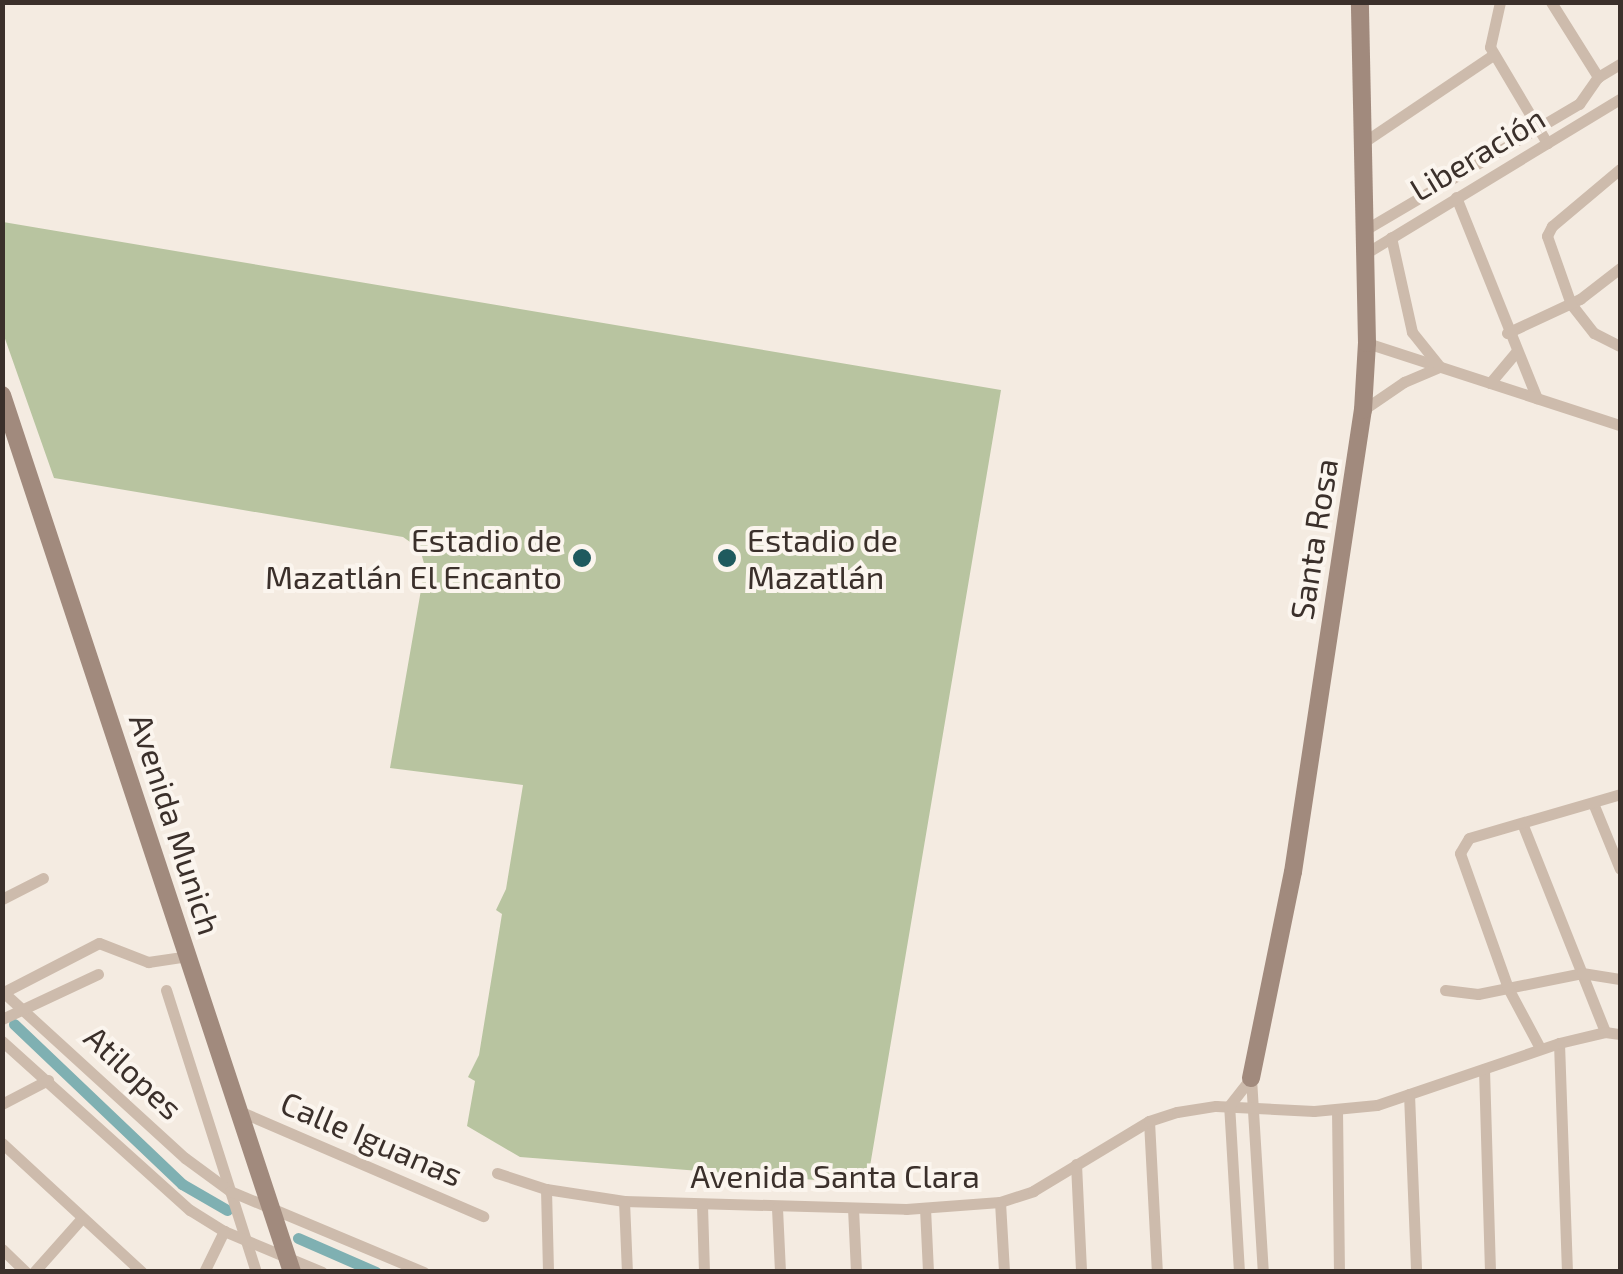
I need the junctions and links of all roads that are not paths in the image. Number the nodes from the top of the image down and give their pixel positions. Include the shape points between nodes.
1 (1360, 2) edge
2 (1500, 2) edge
3 (1551, 2) edge
4 (1493, 56) junction
5 (1620, 64) edge
6 (1598, 77) junction
7 (1620, 100) edge
8 (1535, 128) junction
9 (1546, 143) junction
10 (1361, 144) junction
11 (1620, 169) edge
12 (1456, 197) junction
13 (1362, 231) junction
14 (1391, 237) junction
15 (1362, 256) junction
16 (1620, 268) edge
17 (1571, 304) junction
18 (1507, 332) junction
19 (1367, 344) junction
20 (1620, 346) edge
21 (1516, 352) junction
22 (1440, 367) junction
23 (1490, 383) junction
24 (2, 395) edge
25 (1537, 398) junction
26 (1363, 410) junction
27 (1620, 425) edge
28 (1620, 794) edge
29 (1594, 803) junction
30 (1522, 823) junction
31 (1620, 868) edge
32 (42, 878) dead end
33 (2, 899) edge
34 (188, 956) junction
35 (1582, 973) junction
36 (98, 974) dead end
37 (1620, 978) edge
38 (1508, 988) junction
39 (166, 990) dead end
40 (1445, 990) dead end
41 (3, 992) edge
42 (26, 1010) junction
43 (2, 1020) edge
44 (1605, 1032) junction
45 (1620, 1034) edge
46 (2, 1041) edge
47 (1559, 1042) junction
48 (1540, 1048) junction
49 (1484, 1069) junction
50 (1251, 1078) junction
51 (48, 1080) junction
52 (1409, 1094) junction
53 (2, 1104) edge
54 (1228, 1106) junction
55 (1253, 1106) junction
56 (1336, 1110) junction
57 (239, 1112) junction
58 (1149, 1121) junction
59 (2, 1142) edge
60 (1076, 1164) junction
61 (496, 1172) dead end
62 (546, 1189) junction
63 (230, 1191) junction
64 (624, 1201) junction
65 (1000, 1202) junction
66 (702, 1204) junction
67 (270, 1207) junction
68 (778, 1208) junction
69 (853, 1208) junction
70 (925, 1208) junction
71 (483, 1216) dead end
72 (81, 1219) junction
73 (224, 1231) junction
74 (247, 1242) junction
75 (2, 1249) edge
76 (289, 1264) edge
77 (26, 1272) edge
78 (34, 1272) edge
79 (142, 1272) edge
80 (204, 1272) edge
81 (256, 1272) edge
82 (322, 1272) edge
83 (424, 1272) edge
84 (548, 1272) edge
85 (628, 1272) edge
86 (704, 1272) edge
87 (780, 1272) edge
88 (856, 1272) edge
89 (928, 1272) edge
90 (1004, 1272) edge
91 (1081, 1272) edge
92 (1157, 1272) edge
93 (1239, 1272) edge
94 (1263, 1272) edge
95 (1338, 1272) edge
96 (1416, 1272) edge
97 (1490, 1272) edge
98 (1566, 1272) edge

1 - 10 main road, Santa Rosa
2 - 4 street via 1491,32
3 - 6 street
4 - 8 street
4 - 10 street
5 - 6 street
6 - 8 street via 1579,104
7 - 9 street, Liberación
8 - 9 street
8 - 13 street
9 - 12 street, Liberación
10 - 13 main road, Santa Rosa
11 - 17 street via 1547,236
12 - 14 street, Liberación
12 - 18 street
13 - 15 main road, Santa Rosa
14 - 15 street, Liberación
14 - 22 street via 1412,332
15 - 19 main road, Santa Rosa
16 - 17 street
17 - 18 street
17 - 20 street via 1594,333
18 - 21 street
19 - 22 street
19 - 26 main road, Santa Rosa
21 - 23 street
21 - 25 street
22 - 23 street
22 - 26 street
23 - 25 street
24 - 34 main road, Avenida Munich
25 - 27 street
26 - 50 main road, Santa Rosa via 1293,872
28 - 29 street
29 - 30 street
29 - 31 street
30 - 35 street
30 - 38 street via 1469,838 1460,854
32 - 33 street
34 - 41 street via 148,962 99,944
34 - 57 main road, Avenida Munich
35 - 37 street
35 - 38 street
35 - 44 street
36 - 42 street
38 - 40 street via 1478,994
38 - 48 street
39 - 63 street
41 - 42 street, Atilopes
42 - 43 street
42 - 63 street, Atilopes via 185,1158
44 - 45 street, Avenida Santa Clara
44 - 47 street, Avenida Santa Clara
46 - 51 street
47 - 48 street, Avenida Santa Clara
47 - 98 street
48 - 49 street, Avenida Santa Clara
49 - 52 street, Avenida Santa Clara
49 - 97 street
50 - 54 street
50 - 55 street
51 - 53 street
51 - 73 street via 174,1197
52 - 56 street, Avenida Santa Clara
52 - 96 street
54 - 55 street, Avenida Santa Clara
54 - 58 street, Avenida Santa Clara
54 - 93 street
55 - 56 street, Avenida Santa Clara
55 - 94 street
56 - 95 street
57 - 67 main road, Avenida Munich
57 - 71 street, Calle Iguanas
58 - 60 street, Avenida Santa Clara
58 - 92 street
59 - 72 street
60 - 65 street, Avenida Santa Clara via 1033,1192
60 - 91 street
61 - 62 street, Avenida Santa Clara
62 - 64 street, Avenida Santa Clara
62 - 84 street
63 - 67 street, Atilopes
63 - 74 street
64 - 66 street, Avenida Santa Clara
64 - 85 street
65 - 70 street, Avenida Santa Clara
65 - 90 street
66 - 68 street, Avenida Santa Clara
66 - 86 street
67 - 76 main road, Avenida Munich
67 - 83 street, Atilopes
68 - 69 street, Avenida Santa Clara
68 - 87 street
69 - 70 street, Avenida Santa Clara
69 - 88 street
70 - 89 street
72 - 78 street
72 - 79 street
73 - 74 street
73 - 80 street
74 - 76 street
74 - 81 street
75 - 77 street
76 - 82 street

